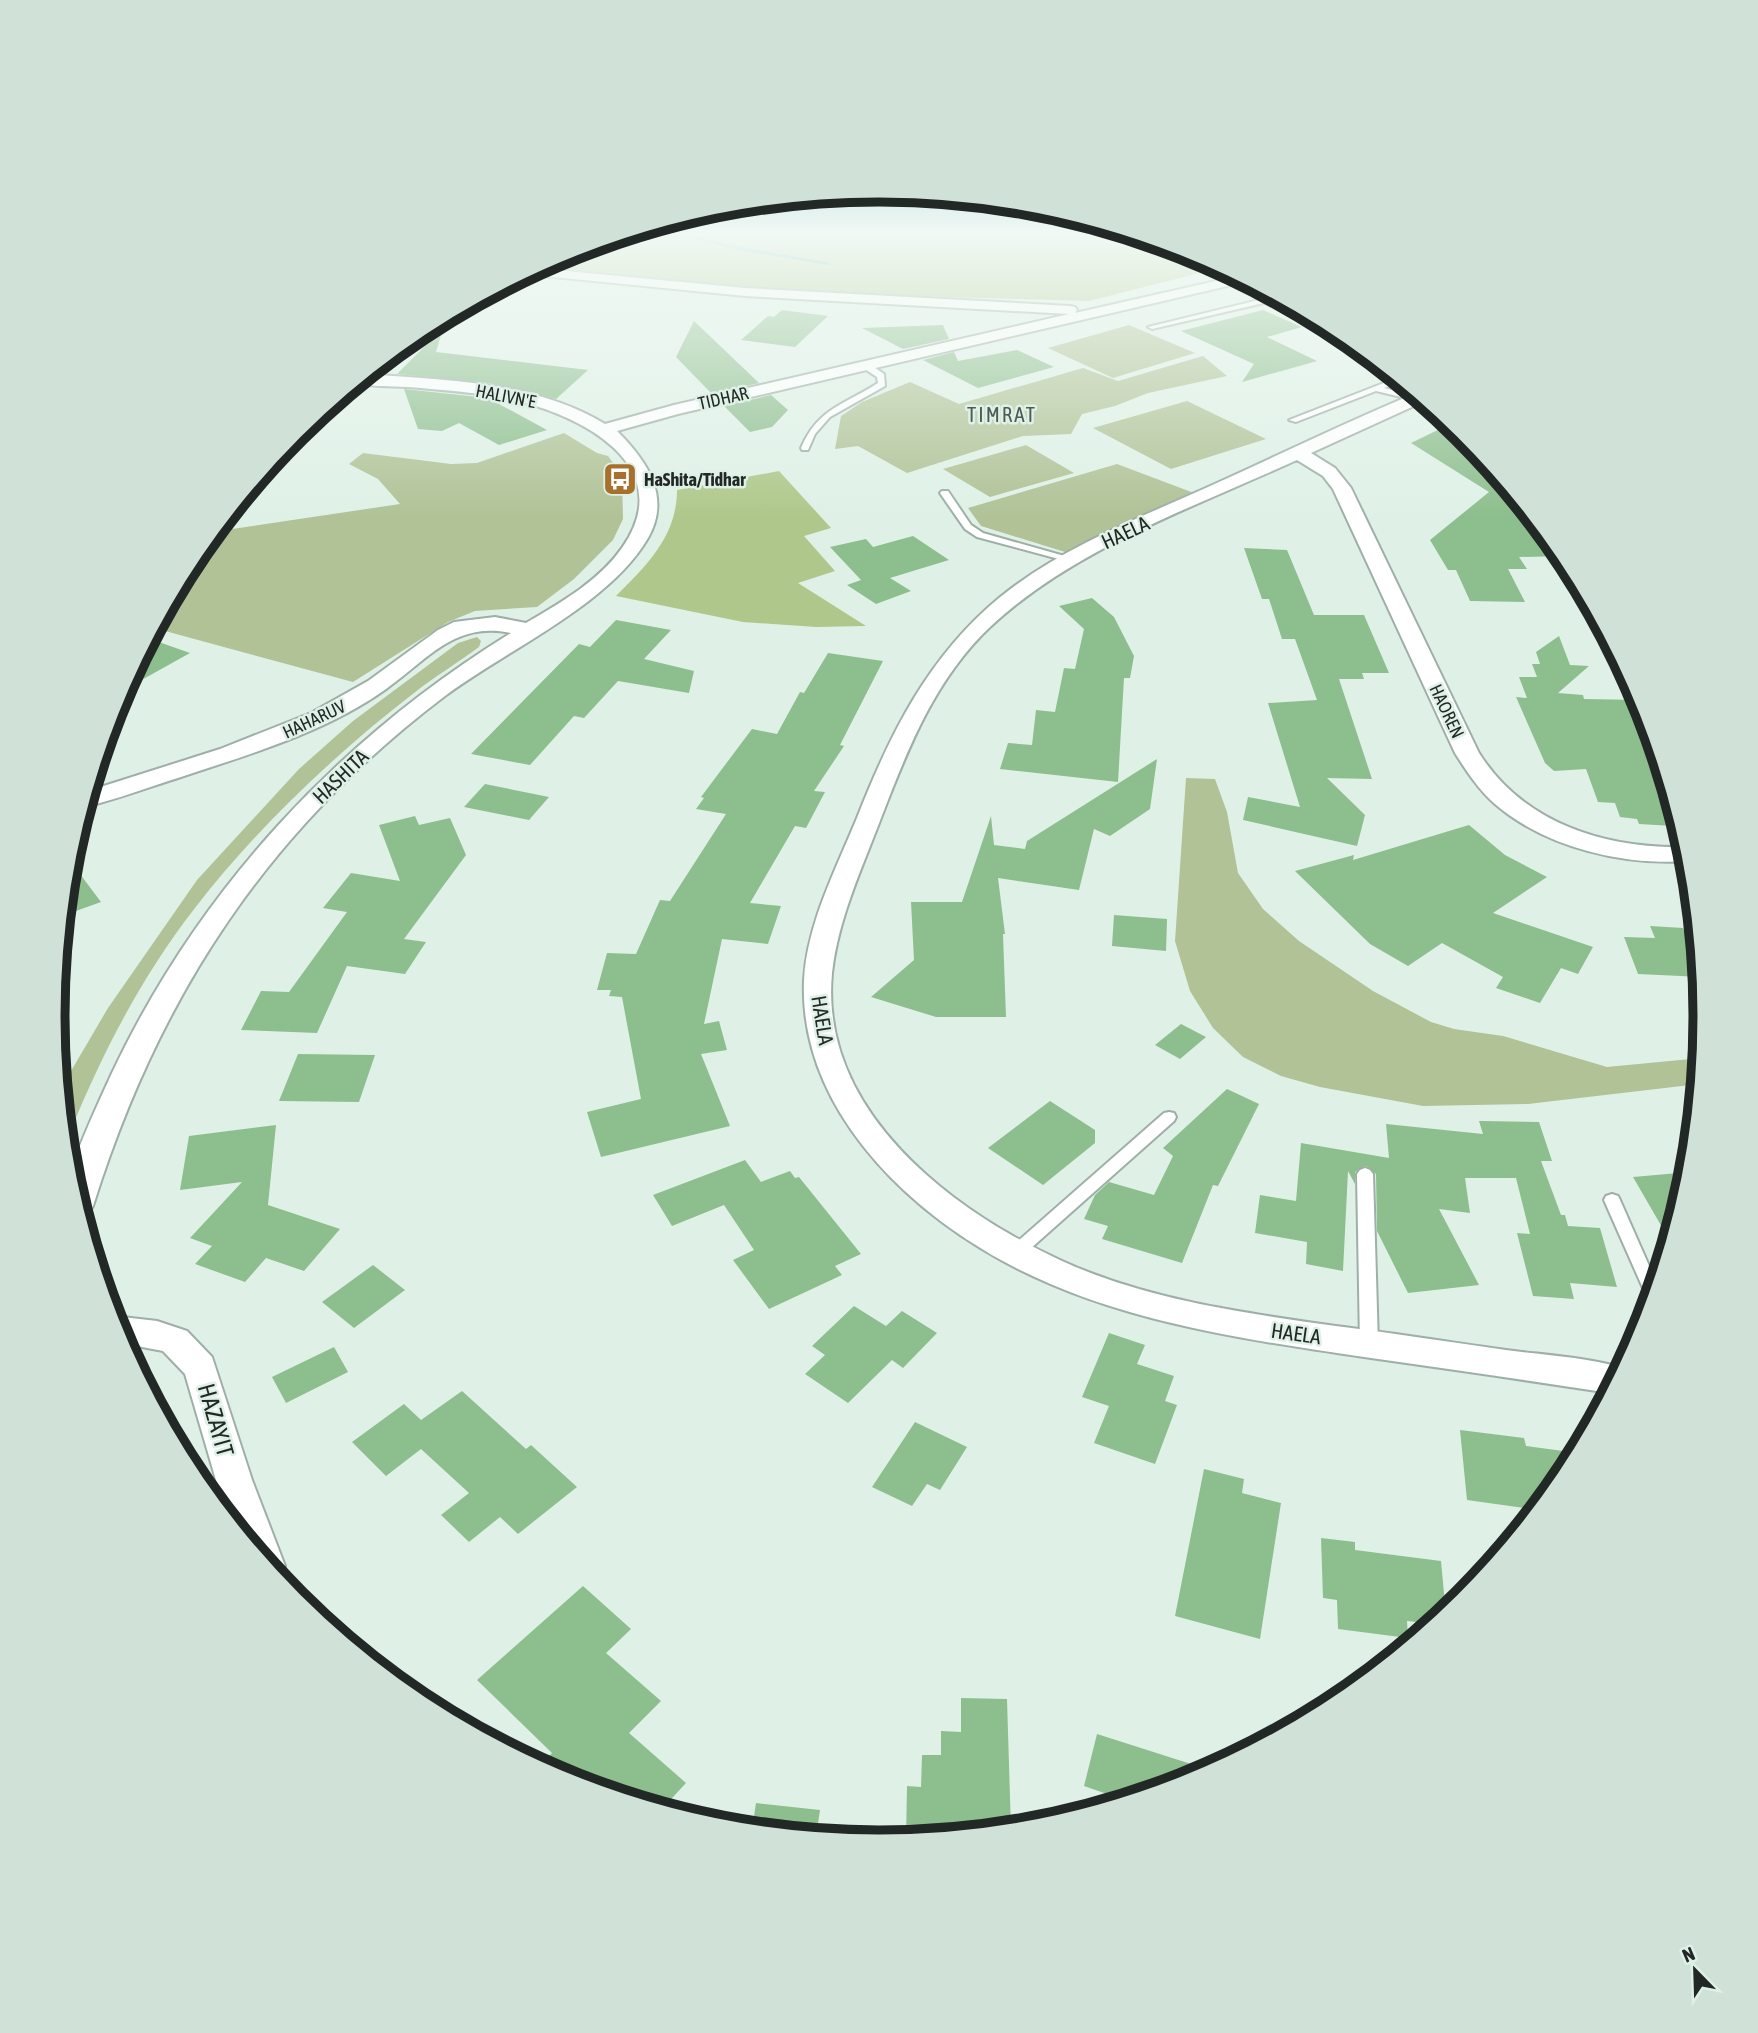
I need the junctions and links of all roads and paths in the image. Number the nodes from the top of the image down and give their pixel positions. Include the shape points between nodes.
1 (1019, 329) edge
2 (865, 365) junction
3 (372, 380) edge
4 (1390, 383) edge
5 (1376, 388) junction
6 (1405, 395) edge
7 (1412, 401) edge
8 (1293, 420) dead end
9 (606, 429) junction
10 (805, 448) dead end
11 (1298, 453) junction
12 (945, 494) dead end
13 (1070, 559) junction
14 (528, 630) junction
15 (95, 797) edge
16 (1677, 853) edge
17 (1169, 1118) dead end
18 (1364, 1174) dead end
19 (83, 1186) edge
20 (1612, 1200) dead end
21 (1015, 1253) junction
22 (1649, 1282) edge
23 (128, 1331) edge
24 (1369, 1344) junction
25 (1608, 1379) edge
26 (256, 1540) edge

1 - 2 street, TIDHAR
2 - 9 street, TIDHAR
2 - 10 lane via 881,376 881,384 827,414 809,435
3 - 9 street, HALIVN'E via 520,398 569,411
4 - 5 lane
5 - 6 lane
5 - 8 lane
7 - 11 street, HAELA
9 - 14 street, HASHITA via 640,468 648,490 649,512 641,535 598,584
11 - 13 street, HAELA
11 - 16 street, HAOREN via 1329,472 1342,488 1466,753 1486,782 1514,807 1549,828 1589,843 1633,852
12 - 13 lane via 980,536
13 - 21 street, HAELA via 982,623 941,668 914,709 828,926 817,980 821,1037 842,1094 881,1150 939,1204
14 - 15 street, HAHARUV via 495,623 461,626 376,686 319,718 229,754
14 - 19 street, HASHITA via 458,676 370,747 267,852 184,964 148,1026 116,1094
17 - 21 lane
18 - 24 lane
20 - 22 lane
21 - 24 street, HAELA via 1112,1294 1226,1324
23 - 26 street, HAZAYIT via 175,1341 200,1367
24 - 25 street, HAELA

